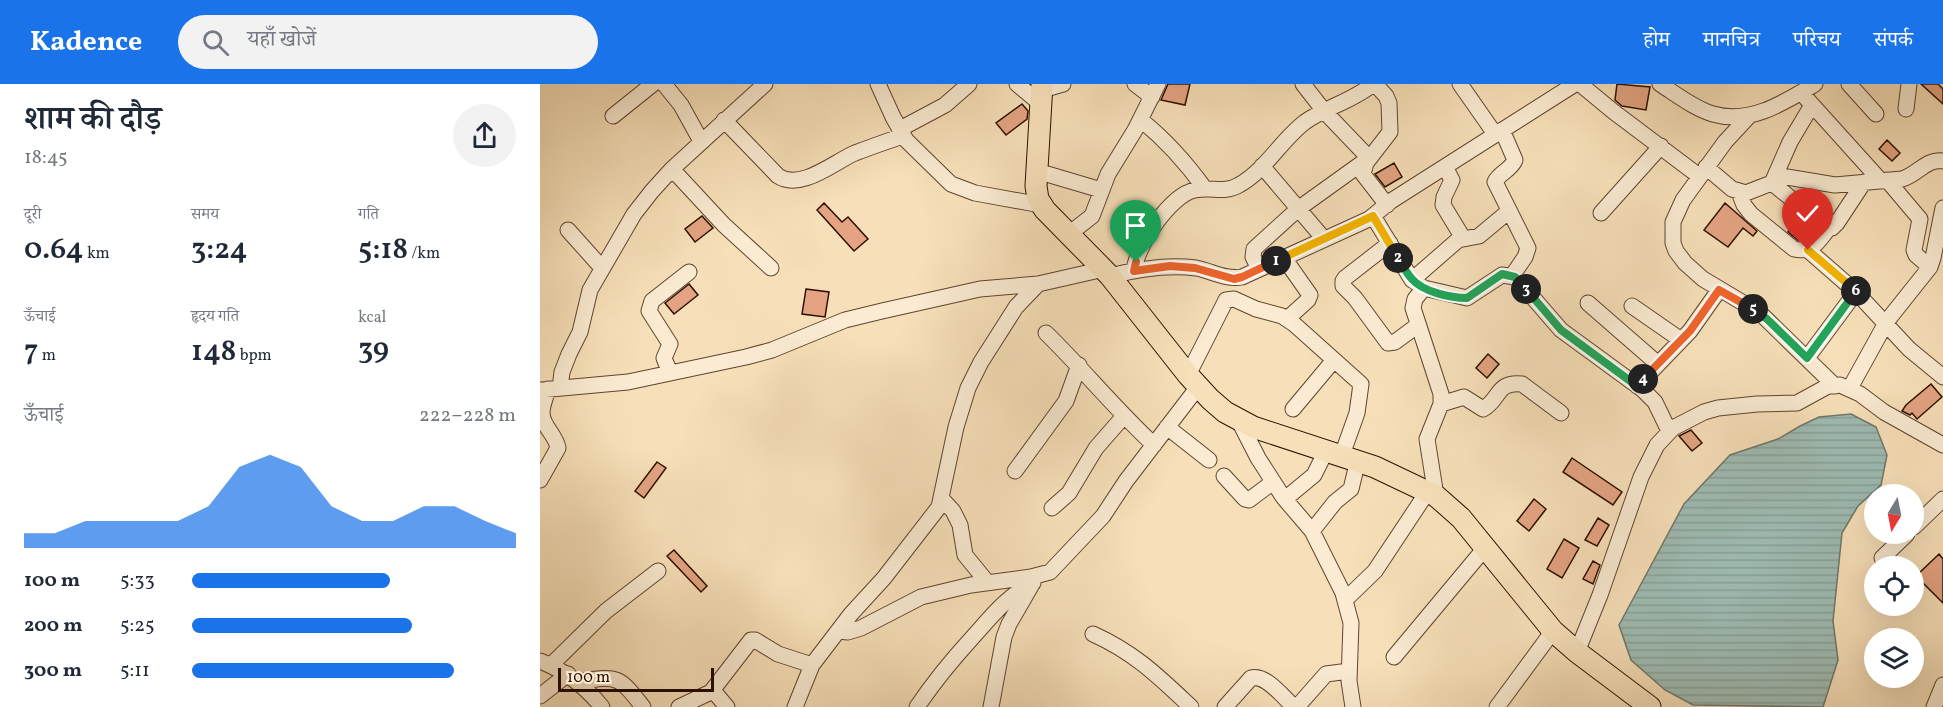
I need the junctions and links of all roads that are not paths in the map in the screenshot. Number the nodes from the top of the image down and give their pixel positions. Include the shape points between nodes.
1 (653, 84) edge
2 (664, 84) edge
3 (765, 84) edge
4 (878, 84) edge
5 (969, 84) edge
6 (1017, 84) edge
7 (1063, 84) edge
8 (1135, 84) edge
9 (1303, 84) edge
10 (1374, 84) edge
11 (1460, 84) edge
12 (1575, 84) edge
13 (1580, 84) edge
14 (1660, 84) edge
15 (1849, 84) edge
16 (1910, 84) edge
17 (1808, 88) edge
18 (1155, 91) edge
19 (1042, 93) edge
20 (1812, 105) junction
21 (1906, 109) dead end
22 (1324, 111) junction
23 (1876, 114) dead end
24 (1750, 115) junction
25 (613, 116) dead end
26 (724, 120) junction
27 (1141, 120) junction
28 (1499, 132) junction
29 (902, 133) junction
30 (701, 141) junction
31 (1661, 146) junction
32 (1370, 158) junction
33 (1943, 160) edge
34 (1262, 166) junction
35 (1445, 167) junction
36 (672, 169) junction
37 (1703, 171) junction
38 (1047, 174) dead end
39 (1884, 180) junction
40 (1864, 182) junction
41 (1772, 183) junction
42 (1204, 189) junction
43 (1101, 190) junction
44 (1739, 192) junction
45 (1041, 205) junction
46 (1387, 205) junction
47 (1943, 208) edge
48 (1298, 209) junction
49 (1509, 211) junction
50 (1600, 213) dead end
51 (1373, 216) junction
52 (1829, 228) junction
53 (568, 230) dead end
54 (1069, 234) junction
55 (1463, 238) junction
56 (1324, 239) junction
57 (1390, 243) junction
58 (1808, 250) junction
59 (1284, 258) junction
60 (1935, 261) edge
61 (602, 268) junction
62 (771, 268) dead end
63 (1259, 269) junction
64 (1134, 271) junction
65 (689, 272) dead end
66 (1107, 272) junction
67 (1512, 276) junction
68 (1238, 278) junction
69 (1038, 284) junction
70 (1418, 284) junction
71 (1719, 290) junction
72 (1856, 292) junction
73 (1230, 299) junction
74 (1588, 303) dead end
75 (1632, 306) dead end
76 (1287, 319) junction
77 (1418, 324) junction
78 (1885, 324) junction
79 (1046, 333) dead end
80 (1681, 340) junction
81 (1807, 358) junction
82 (1334, 360) junction
83 (1658, 364) junction
84 (1079, 365) junction
85 (670, 373) junction
86 (1943, 377) edge
87 (1193, 381) junction
88 (1637, 386) junction
89 (1842, 387) junction
90 (549, 389) edge
91 (1441, 404) junction
92 (1293, 409) dead end
93 (1561, 413) dead end
94 (1124, 416) junction
95 (1238, 419) junction
96 (1167, 427) junction
97 (1669, 431) junction
98 (1154, 445) junction
99 (1943, 445) edge
100 (1342, 456) junction
101 (1209, 460) dead end
102 (1015, 471) dead end
103 (1224, 476) dead end
104 (540, 480) edge
105 (1274, 482) junction
106 (1432, 494) junction
107 (941, 498) junction
108 (1286, 499) junction
109 (1943, 499) edge
110 (1052, 508) dead end
111 (1924, 517) edge
112 (1312, 531) junction
113 (1896, 544) edge
114 (1485, 548) junction
115 (1884, 556) edge
116 (658, 571) dead end
117 (1035, 579) junction
118 (987, 582) junction
119 (1345, 600) junction
120 (838, 631) junction
121 (1553, 631) junction
122 (1093, 634) dead end
123 (1577, 652) junction
124 (1394, 657) dead end
125 (545, 663) edge
126 (812, 665) junction
127 (1349, 671) junction
128 (574, 678) junction
129 (1943, 685) edge
130 (711, 692) junction
131 (540, 696) edge
132 (922, 705) edge
133 (602, 707) edge
134 (643, 707) edge
135 (679, 707) edge
136 (727, 707) edge
137 (795, 707) edge
138 (991, 707) edge
139 (1191, 707) edge
140 (1225, 707) edge
141 (1295, 707) edge
142 (1353, 707) edge
143 (1497, 707) edge
144 (1650, 707) edge
145 (1934, 707) edge

1 - 25 street
2 - 30 street
3 - 26 street
4 - 29 street
5 - 29 street
6 - 19 street
7 - 19 street
8 - 18 street
9 - 22 street
10 - 22 street
10 - 32 street via 1389,103 1390,125 1387,136
11 - 28 street
12 - 28 street
13 - 31 street
14 - 24 street via 1712,114
15 - 23 street
16 - 21 street
17 - 20 street
17 - 24 street via 1777,106
18 - 27 street
19 - 45 highway via 1036,186
20 - 39 street
20 - 41 street
22 - 32 street
22 - 34 street via 1292,133
24 - 37 street
26 - 29 street via 778,176 789,181 818,173
26 - 30 street
27 - 42 street via 1165,139
27 - 43 street
28 - 35 street
28 - 49 street via 1515,160 1495,182
29 - 45 street via 936,171 959,189
30 - 36 street
31 - 37 street
31 - 50 street
32 - 46 street via 1363,174
32 - 48 street
33 - 39 street via 1929,162 1909,177
34 - 42 street via 1231,189
34 - 48 street
35 - 46 street
35 - 55 street via 1452,180 1443,205
36 - 61 street via 634,214
36 - 62 street
37 - 44 street
37 - 71 street via 1677,212 1673,243 1684,263
38 - 43 street
39 - 40 street
39 - 60 street via 1920,219 1916,255
40 - 41 street via 1835,185 1791,177
40 - 52 street via 1838,223
41 - 44 street
41 - 52 street
42 - 64 street via 1185,193 1171,205 1147,236
43 - 54 street via 1092,216
44 - 58 street via 1751,214 1789,246
45 - 54 highway
46 - 51 street
47 - 60 street
48 - 56 street
48 - 63 street via 1254,249
49 - 55 street via 1479,236
49 - 67 street via 1528,248
51 - 56 street
51 - 57 street
52 - 58 street
53 - 61 street
54 - 66 highway
55 - 70 street
56 - 59 street
57 - 70 street
57 - 77 street via 1345,278 1343,286 1388,343
58 - 72 street
59 - 63 street
59 - 76 street via 1310,295
60 - 78 street
61 - 90 street via 588,296 580,332 562,372
63 - 68 street
64 - 66 street
64 - 68 street via 1170,266
65 - 85 street via 648,307 670,344 664,358
66 - 69 street
66 - 87 highway
67 - 70 street via 1502,274 1467,298
67 - 88 street via 1561,330
68 - 73 street
69 - 85 street via 980,288 882,311 845,320 759,354
69 - 107 street via 1016,307 968,388
70 - 77 street via 1414,303
71 - 80 street
71 - 81 street via 1760,313
72 - 78 street
72 - 81 street
73 - 76 street
73 - 87 street via 1221,308
74 - 83 street
75 - 80 street
76 - 82 street
77 - 91 street
78 - 86 street
78 - 89 street
79 - 84 street
80 - 83 street
81 - 89 street
82 - 92 street
82 - 100 street via 1362,387
83 - 88 street
84 - 94 street
84 - 102 street via 1066,401
85 - 90 street via 628,382
87 - 95 highway
87 - 96 street
88 - 97 street via 1655,402
89 - 97 street via 1828,386 1797,402 1711,410
89 - 99 street
90 - 104 street via 542,417 558,448
91 - 93 street via 1464,397 1483,409 1503,387 1517,383
91 - 106 street via 1427,439
94 - 98 street
94 - 110 street via 1096,448 1069,493
95 - 100 highway
95 - 105 street
96 - 98 street
96 - 101 street
97 - 123 street via 1641,477
98 - 117 street via 1095,526 1050,572
100 - 106 highway
100 - 108 street
100 - 112 street via 1351,489
103 - 105 street via 1250,500
105 - 108 street
106 - 114 highway via 1461,518
106 - 119 street via 1375,571
107 - 118 street via 960,525 965,555
107 - 120 street via 928,523
108 - 112 street
109 - 111 street
112 - 119 street
113 - 115 street
114 - 121 highway
114 - 124 street
116 - 125 street
117 - 118 street
117 - 132 street via 993,614 954,658
117 - 138 street via 1004,637
118 - 120 street via 921,597 861,628
119 - 127 street via 1351,623
120 - 126 street
121 - 123 highway
121 - 143 street
122 - 139 street via 1140,660
123 - 144 highway
125 - 128 street
126 - 130 street via 751,640
126 - 137 street
127 - 141 street via 1326,674
127 - 142 street
128 - 131 street
128 - 133 street
128 - 134 street via 612,678 627,686
129 - 145 street
130 - 135 street
130 - 136 street
140 - 141 street via 1255,677

